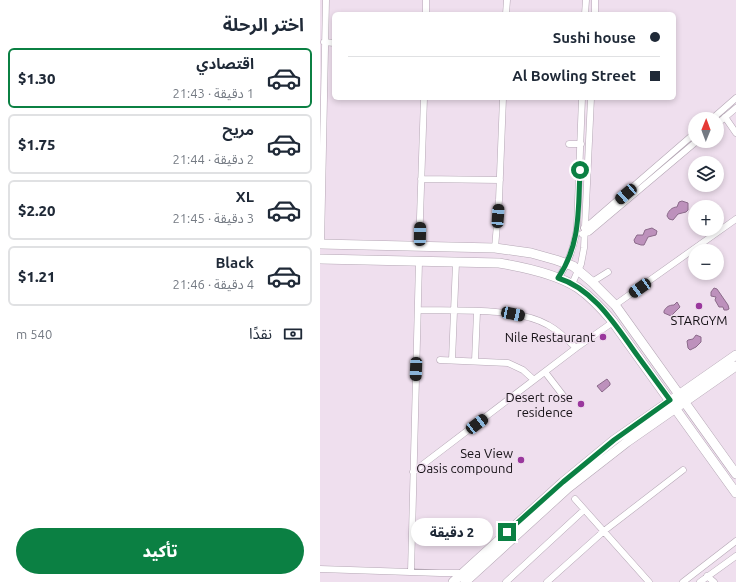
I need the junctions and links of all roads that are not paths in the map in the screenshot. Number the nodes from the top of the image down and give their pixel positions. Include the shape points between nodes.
1 (326, 0) edge
2 (426, 0) edge
3 (507, 0) edge
4 (586, 0) edge
5 (595, 0) edge
6 (426, 12) edge
7 (506, 12) edge
8 (585, 12) edge
9 (595, 12) edge
10 (324, 42) junction
11 (332, 43) edge
12 (736, 98) edge
13 (424, 100) edge
14 (503, 100) edge
15 (582, 100) edge
16 (591, 100) edge
17 (736, 108) edge
18 (720, 112) edge
19 (725, 117) joint
20 (736, 133) edge
21 (688, 139) edge
22 (570, 144) dead end
23 (580, 144) junction
24 (689, 148) edge
25 (672, 153) junction
26 (677, 158) junction
27 (421, 179) junction
28 (500, 180) junction
29 (736, 219) edge
30 (585, 230) junction
31 (577, 231) junction
32 (320, 244) edge
33 (419, 246) junction
34 (495, 248) junction
35 (320, 259) edge
36 (419, 262) junction
37 (456, 262) junction
38 (567, 264) junction
39 (579, 271) junction
40 (608, 272) dead end
41 (558, 278) junction
42 (592, 282) junction
43 (572, 284) junction
44 (615, 305) junction
45 (418, 310) junction
46 (454, 311) junction
47 (476, 312) junction
48 (613, 322) junction
49 (576, 348) junction
50 (736, 355) edge
51 (440, 360) dead end
52 (452, 360) junction
53 (475, 361) junction
54 (736, 366) edge
55 (545, 372) junction
56 (534, 380) junction
57 (565, 398) dead end
58 (681, 398) junction
59 (672, 404) junction
60 (683, 470) dead end
61 (414, 472) junction
62 (736, 474) edge
63 (565, 485) junction
64 (736, 493) edge
65 (575, 499) dead end
66 (584, 510) junction
67 (604, 532) junction
68 (736, 542) edge
69 (736, 556) edge
70 (320, 569) edge
71 (411, 572) junction
72 (463, 573) junction
73 (707, 576) junction
74 (453, 582) edge
75 (466, 582) edge
76 (506, 582) edge
77 (548, 582) edge
78 (649, 582) edge
79 (683, 582) edge
80 (700, 582) edge
81 (714, 582) edge

1 - 10 street
2 - 6 street
3 - 7 street
4 - 8 street
5 - 9 street
10 - 11 street
10 - 32 street
12 - 18 street
13 - 27 street
14 - 28 street
15 - 23 street
16 - 30 street
17 - 19 street
19 - 20 street
21 - 25 street
22 - 23 street
23 - 31 street
24 - 26 street
25 - 26 street
25 - 30 street
26 - 30 street via 589,232
27 - 28 street
27 - 33 street
28 - 34 street
29 - 44 street
30 - 31 street
30 - 39 street
31 - 38 street
32 - 33 street
33 - 34 street
34 - 38 street via 531,253
35 - 36 street
36 - 37 street
36 - 45 street
37 - 41 street via 499,264
37 - 46 street
38 - 39 street
38 - 41 street
39 - 42 street
39 - 43 street
40 - 42 street
41 - 43 street
42 - 44 street
43 - 48 street via 599,305
44 - 58 street
45 - 46 street
45 - 61 street
46 - 47 street
46 - 52 street
47 - 49 street via 528,317 547,324
47 - 53 street
48 - 49 street
48 - 59 street
49 - 55 street
50 - 58 street
51 - 52 street
52 - 53 street
53 - 56 street via 508,363 523,370
54 - 58 street
55 - 56 street
55 - 57 street
56 - 61 street
58 - 59 street
58 - 62 street
59 - 63 street via 614,440
59 - 64 street
60 - 67 street
61 - 71 street
63 - 72 street
63 - 75 street
65 - 66 street
66 - 67 street
66 - 76 street
67 - 77 street
67 - 78 street
68 - 79 street
69 - 73 street
70 - 71 street
71 - 72 street
72 - 74 street
73 - 80 street
73 - 81 street

